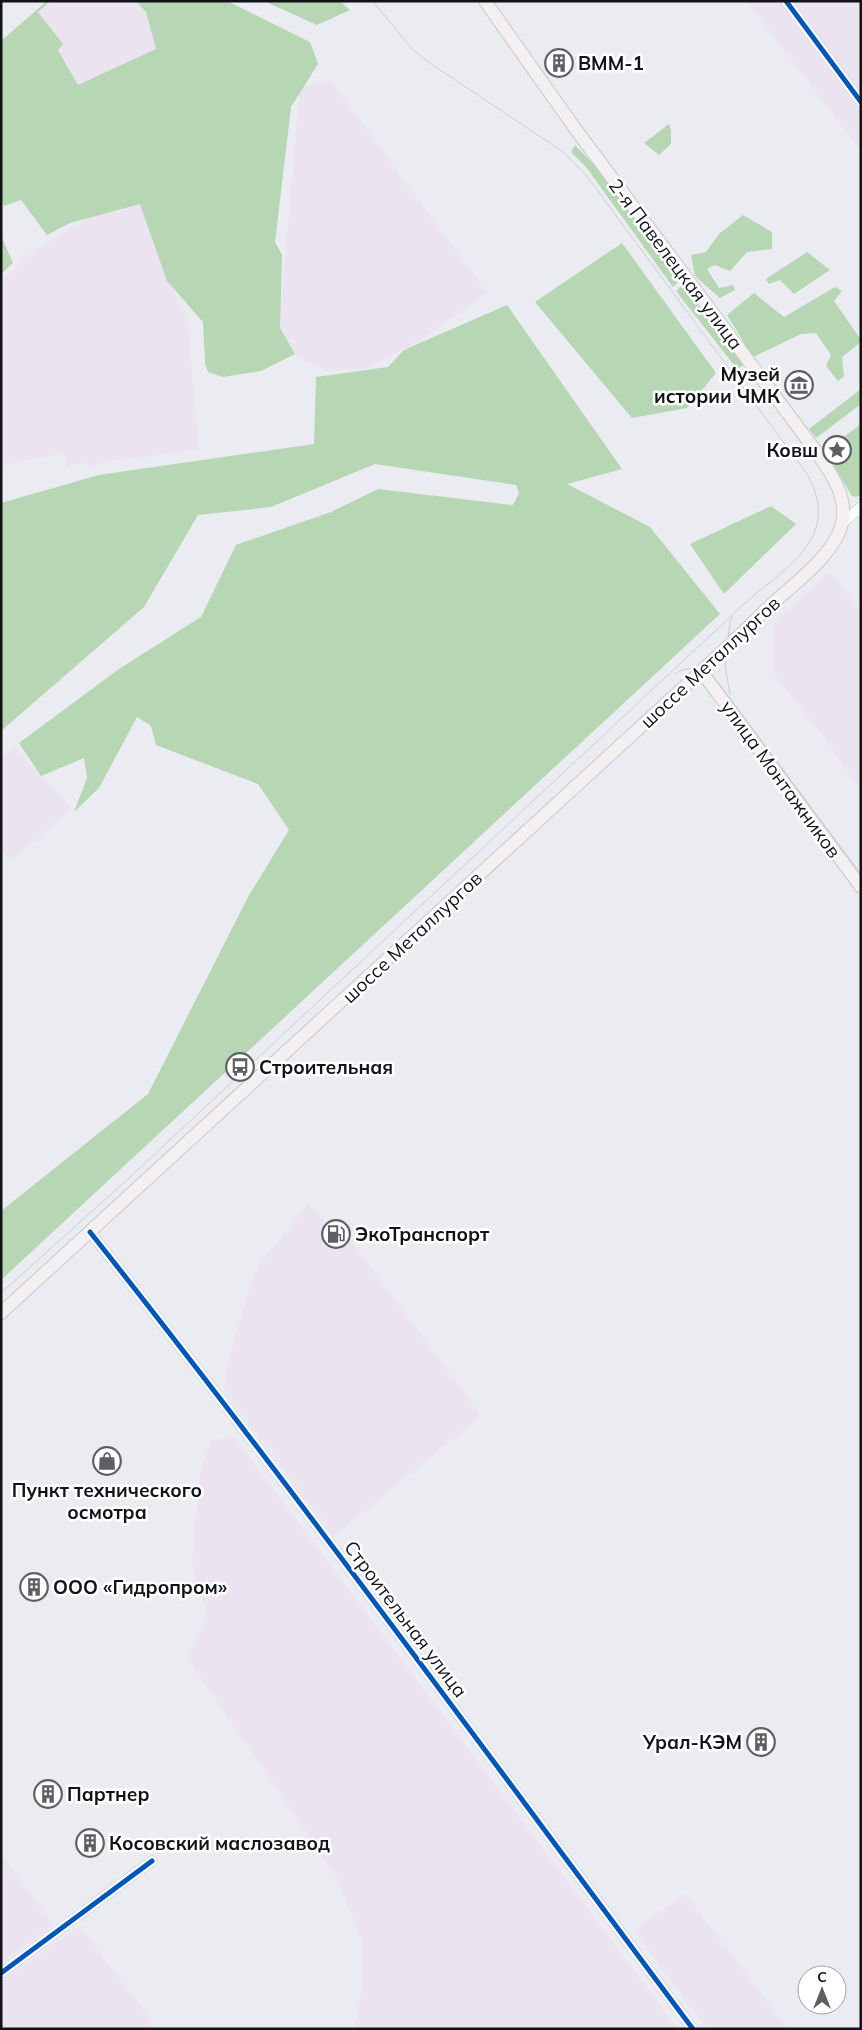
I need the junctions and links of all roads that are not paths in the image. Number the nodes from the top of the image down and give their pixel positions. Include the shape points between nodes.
1 (485, 1) edge
2 (786, 1) edge
3 (861, 102) edge
4 (861, 508) edge
5 (842, 523) junction
6 (820, 559) joint
7 (701, 672) junction
8 (861, 887) edge
9 (90, 1232) junction
10 (1, 1312) edge
11 (152, 1861) dead end
12 (1, 1973) edge
13 (693, 2029) edge

1 - 5 main road, 2-я Павелецкая улица via 574,127 815,450 842,496
2 - 3 street
4 - 5 street
5 - 6 main road, 2-я Павелецкая улица
6 - 7 main road, шоссе Металлургов
7 - 8 main road, улица Монтажников
7 - 9 main road, шоссе Металлургов
9 - 10 main road, шоссе Металлургов
9 - 13 street, Строительная улица via 334,1547
11 - 12 street

